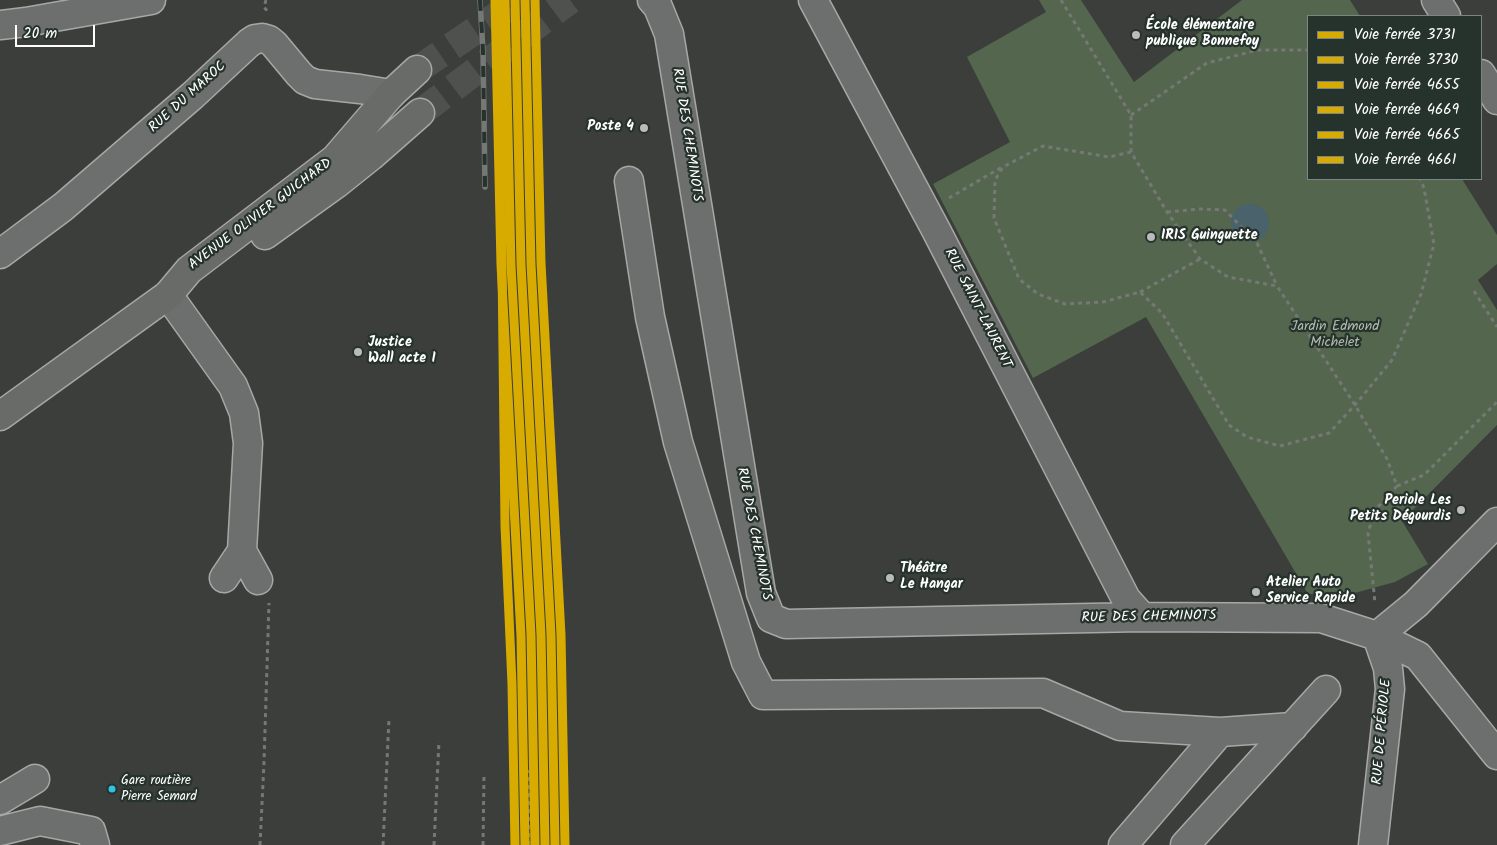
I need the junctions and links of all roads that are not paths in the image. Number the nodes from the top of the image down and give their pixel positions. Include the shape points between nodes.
1 (151, 0) edge
2 (652, 0) edge
3 (813, 0) edge
4 (1436, 0) edge
5 (1445, 15) edge
6 (0, 25) edge
7 (417, 70) tunnel mouth
8 (1482, 76) edge
9 (391, 94) junction
10 (1497, 100) edge
11 (420, 113) tunnel mouth
12 (628, 181) dead end
13 (5, 242) edge
14 (168, 295) junction
15 (0, 416) edge
16 (1497, 522) edge
17 (242, 551) junction
18 (224, 578) dead end
19 (263, 590) road end
20 (1142, 617) junction
21 (1377, 636) junction
22 (1326, 690) dead end
23 (1293, 726) junction
24 (1220, 732) junction
25 (1497, 755) edge
26 (35, 779) dead end
27 (0, 800) edge
28 (0, 831) edge
29 (95, 845) edge
30 (1123, 845) edge
31 (1185, 845) edge
32 (1373, 845) edge

1 - 6 street
2 - 20 street, RUE DES CHEMINOTS via 669,34 761,593 771,618 786,624
3 - 20 street, RUE SAINT-LAURENT via 1126,599
4 - 5 street
7 - 9 main road, AVENUE OLIVIER GUICHARD
8 - 10 street
9 - 13 street, RUE DU MAROC via 315,84 299,74 269,40 255,39 63,207
9 - 14 main road, AVENUE OLIVIER GUICHARD via 335,159 189,270
11 - 14 main road, AVENUE OLIVIER GUICHARD via 371,156 202,281
12 - 24 street via 650,317 678,442 746,662 764,695 1043,693 1120,726
14 - 15 main road, AVENUE OLIVIER GUICHARD
14 - 17 street via 233,386 244,413 248,443
16 - 21 street via 1416,604
17 - 18 street
17 - 19 street
20 - 21 street, RUE DES CHEMINOTS via 1322,618
21 - 25 street, RUE DES CHEMINOTS via 1418,656
21 - 32 street, RUE DE PÉRIOLE via 1388,668 1390,689
22 - 23 street
23 - 24 street
23 - 31 street
24 - 30 street
26 - 27 street
28 - 29 street via 40,821 90,832

